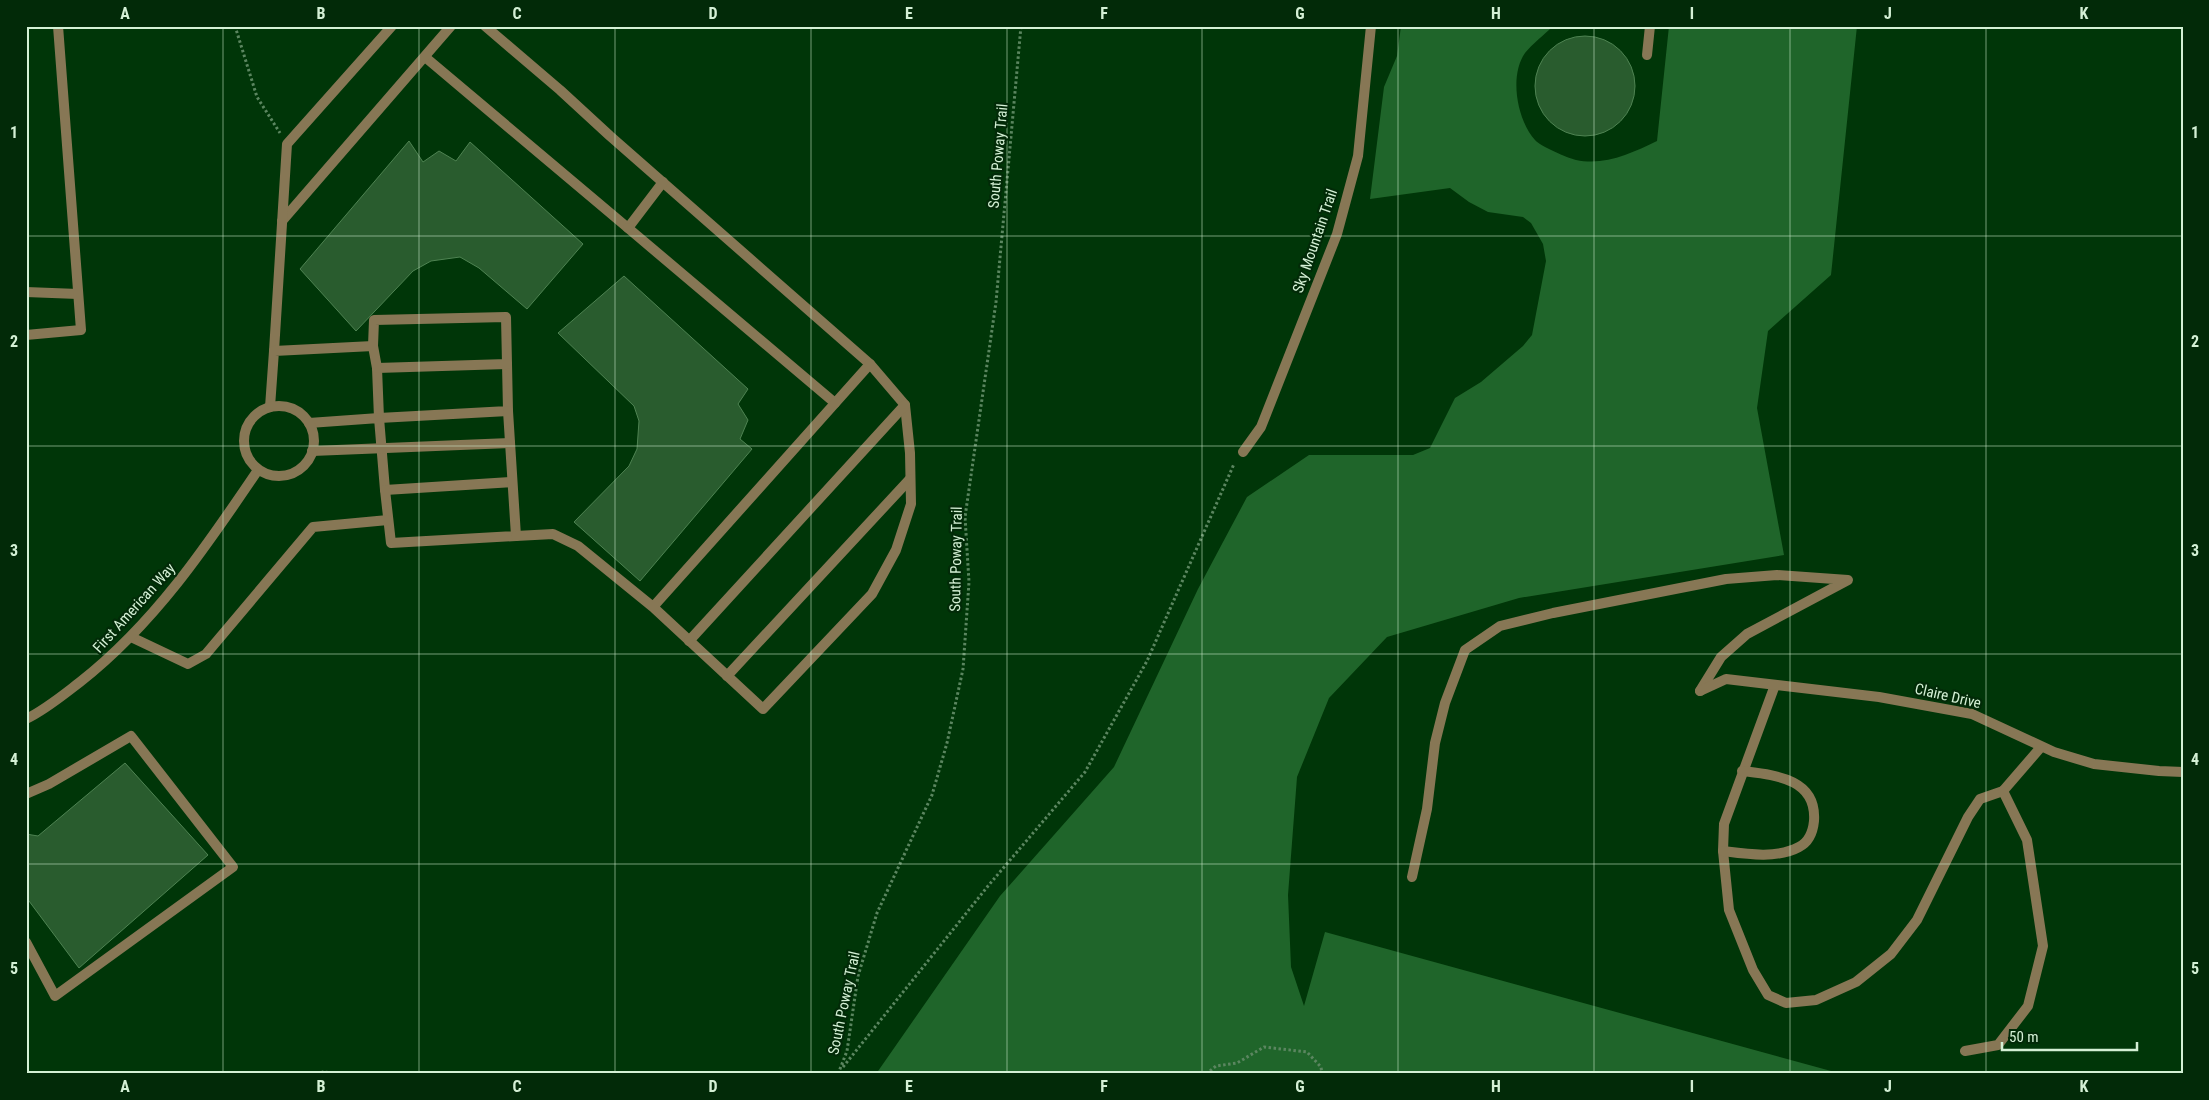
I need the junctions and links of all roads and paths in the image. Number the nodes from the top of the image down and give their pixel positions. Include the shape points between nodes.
1 (58, 26) edge
2 (235, 26) edge
3 (392, 26) edge
4 (452, 26) edge
5 (485, 26) edge
6 (1021, 26) edge
7 (1371, 26) edge
8 (1650, 26) edge
9 (1647, 55) dead end
10 (424, 57) junction
11 (287, 144) junction
12 (663, 182) junction
13 (282, 221) junction
14 (628, 228) junction
15 (26, 292) edge
16 (78, 294) junction
17 (26, 335) edge
18 (373, 346) junction
19 (274, 351) junction
20 (506, 364) junction
21 (870, 364) junction
22 (377, 368) junction
23 (835, 403) junction
24 (906, 405) junction
25 (270, 406) junction
26 (508, 411) junction
27 (379, 418) junction
28 (309, 423) junction
29 (510, 443) junction
30 (382, 449) junction
31 (312, 451) junction
32 (1243, 452) dead end
33 (1234, 464) dead end
34 (258, 470) junction
35 (910, 479) junction
36 (512, 482) junction
37 (385, 490) junction
38 (388, 520) junction
39 (516, 536) junction
40 (653, 606) junction
41 (131, 637) junction
42 (690, 641) junction
43 (727, 676) junction
44 (1775, 685) junction
45 (26, 719) edge
46 (2041, 747) junction
47 (1742, 771) junction
48 (2183, 772) edge
49 (2003, 791) junction
50 (26, 794) edge
51 (1723, 851) junction
52 (1412, 876) dead end
53 (26, 942) edge
54 (1965, 1051) dead end
55 (839, 1072) edge
56 (316, 1074) edge
57 (347, 1074) edge
58 (1206, 1074) edge
59 (1322, 1074) edge

1 - 16 street
2 - 11 path via 257,97
3 - 11 street
4 - 10 street
5 - 12 street
6 - 55 path, South Poway Trail via 996,302 965,517 969,582 963,669 932,795 877,913 861,967 847,1051
7 - 32 street, Sky Mountain Trail via 1358,156 1337,234 1261,427
8 - 9 street
10 - 13 street
10 - 14 street
11 - 13 street
12 - 14 street
12 - 21 street
13 - 19 street
14 - 23 street
15 - 16 street
16 - 17 street via 81,330
18 - 19 street
18 - 20 street via 374,320 506,316
18 - 22 street
19 - 25 street
20 - 22 street
20 - 26 street
21 - 23 street
21 - 24 street
22 - 27 street
23 - 40 street
24 - 35 street
24 - 42 street
25 - 28 street via 292,408
25 - 34 street via 259,411 245,429 245,452
26 - 27 street
26 - 29 street
27 - 28 street
27 - 30 street
28 - 31 street via 313,432
29 - 30 street
29 - 36 street
30 - 31 street
30 - 37 street
31 - 34 street via 308,461 290,474 279,476
33 - 55 path via 1147,662 1085,772 988,886
34 - 41 street, First American Way via 171,594
35 - 43 street
35 - 43 street via 911,504 896,550 872,594 762,709
36 - 37 street
36 - 39 street
37 - 38 street
38 - 39 street via 390,543
38 - 41 street via 313,527 206,654 188,664
39 - 40 street via 552,534 578,546
40 - 42 street
41 - 45 street, First American Way via 74,687
42 - 43 street
44 - 46 street, Claire Drive via 1879,696 1972,714
44 - 47 street
44 - 52 street, Claire Drive via 1726,679 1700,690 1721,657 1747,634 1848,580 1777,575 1726,579 1500,626 1465,650 1445,703
46 - 48 street, Claire Drive via 2094,764
46 - 49 street
47 - 51 street via 1724,824
47 - 51 street via 1788,779 1805,791 1815,809 1813,832 1800,847 1779,854
49 - 51 street via 1980,799 1917,920 1891,954 1856,982 1816,1000 1786,1003 1768,995 1728,910
49 - 54 street via 2027,840 2043,946 2028,1006 1998,1045
50 - 53 street via 132,736 233,867 55,996
56 - 57 path
58 - 59 path via 1216,1066 1237,1063 1264,1047 1307,1052 1321,1068

